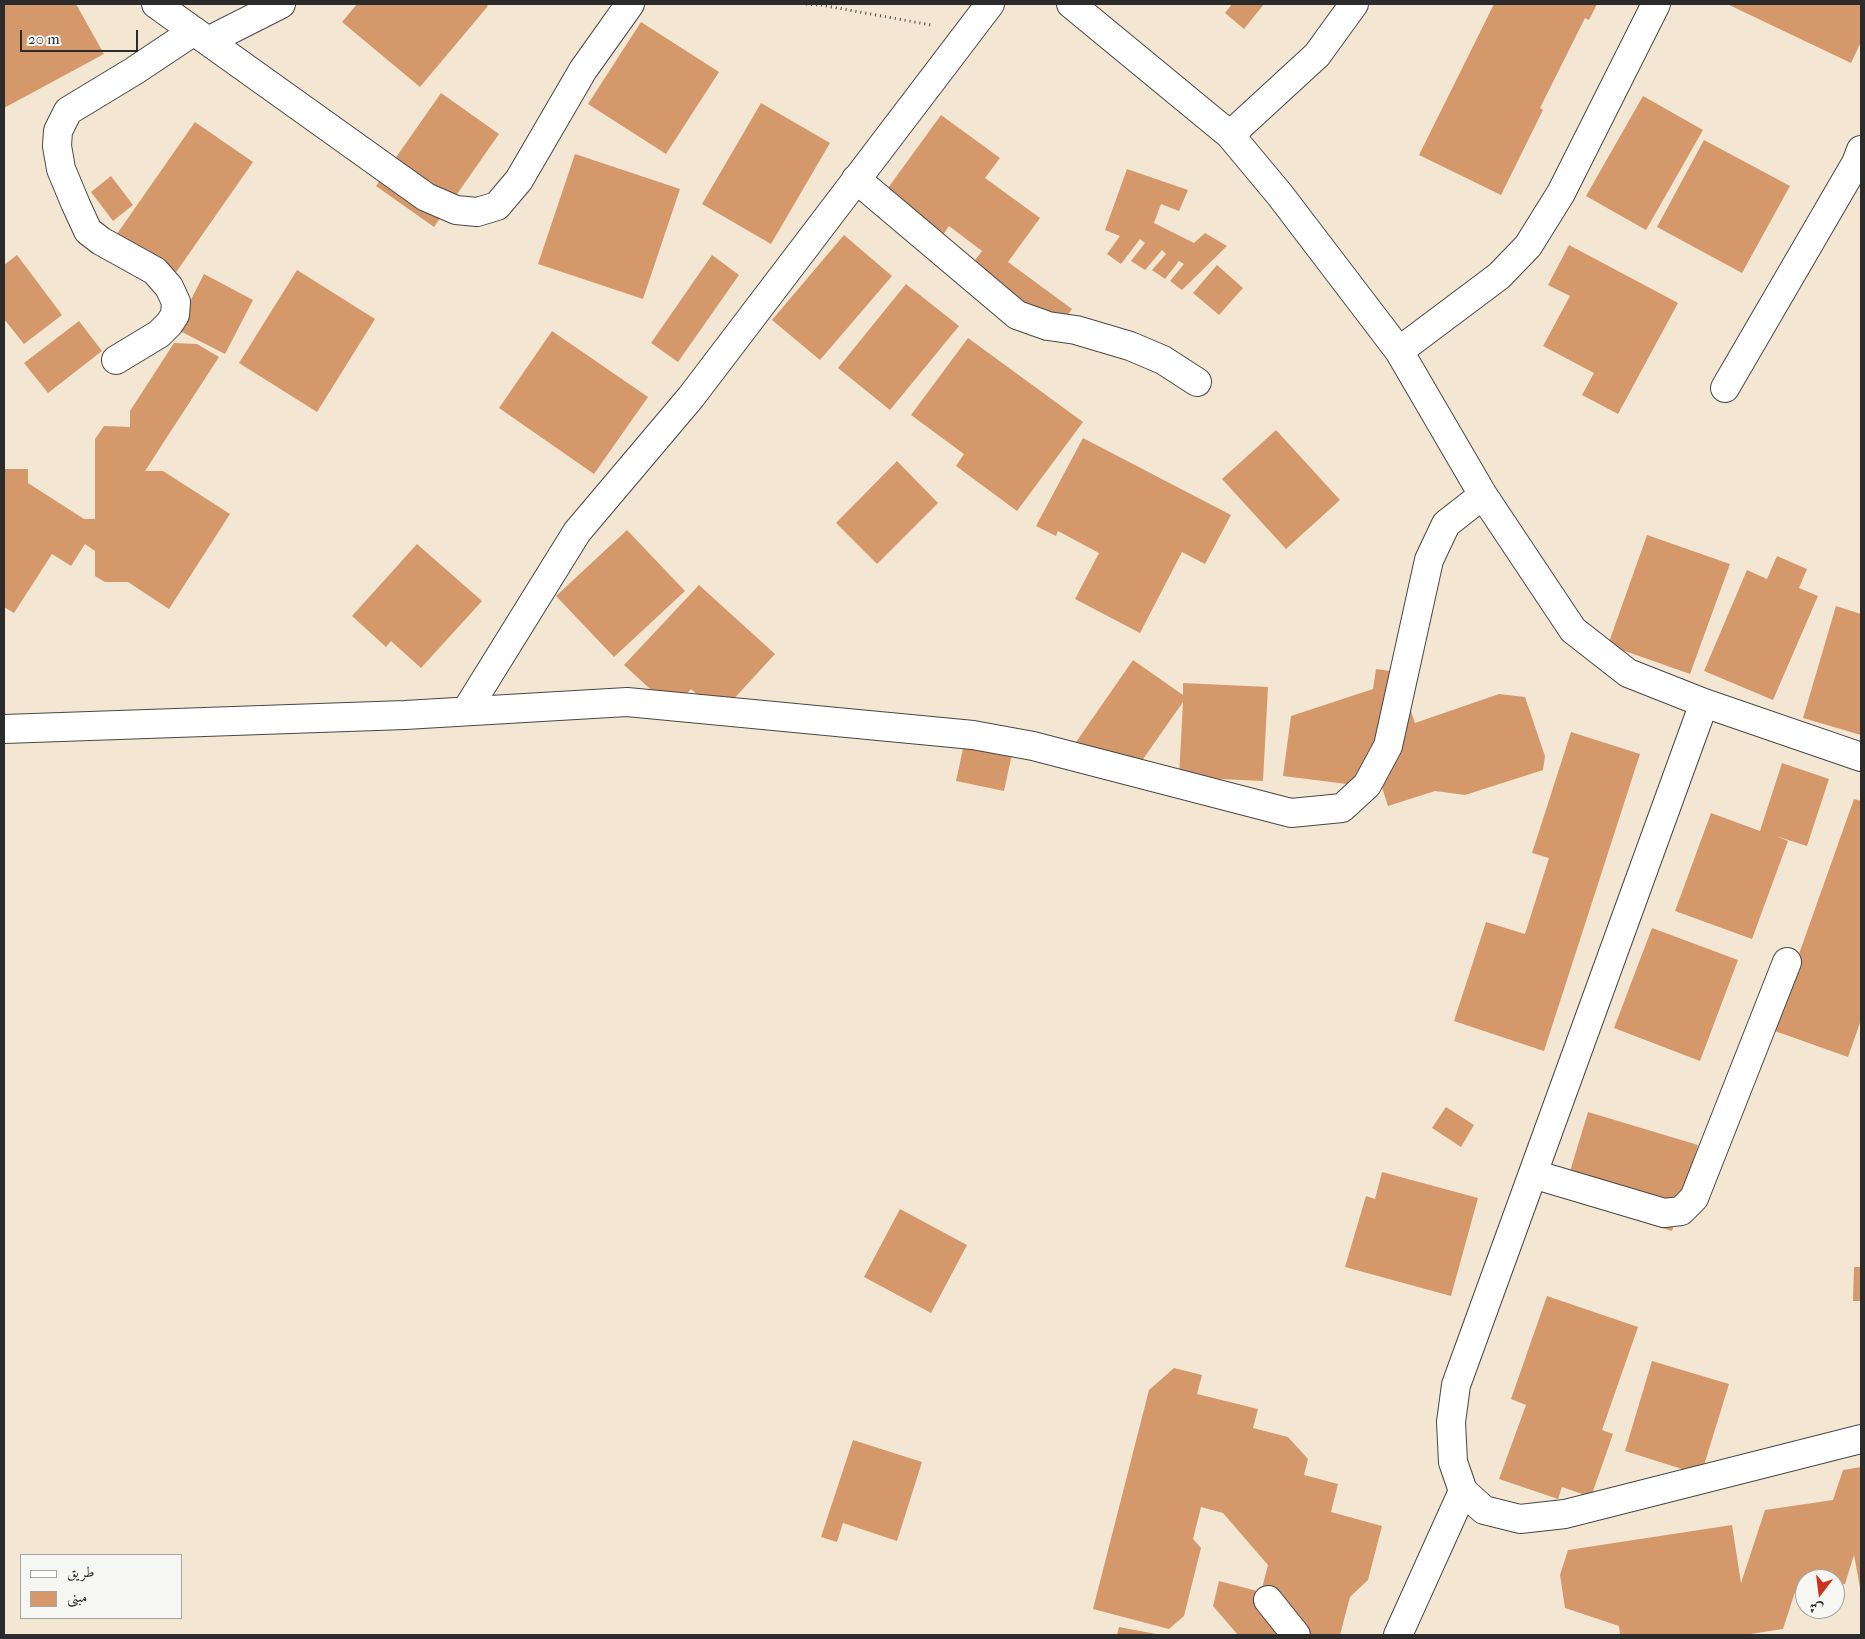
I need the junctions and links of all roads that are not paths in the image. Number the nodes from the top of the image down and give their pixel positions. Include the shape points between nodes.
1 (156, 4) edge
2 (281, 4) edge
3 (630, 4) edge
4 (990, 4) edge
5 (1071, 4) edge
6 (1354, 4) edge
7 (1656, 4) edge
8 (201, 36) junction
9 (1230, 135) junction
10 (1861, 150) edge
11 (856, 179) junction
12 (1399, 351) junction
13 (116, 360) dead end
14 (1197, 382) dead end
15 (1725, 388) dead end
16 (1483, 495) junction
17 (1704, 703) junction
18 (466, 711) junction
19 (4, 729) edge
20 (1861, 757) edge
21 (1787, 962) dead end
22 (1532, 1174) junction
23 (1861, 1439) edge
24 (1463, 1491) junction
25 (1268, 1600) dead end
26 (1296, 1635) edge
27 (1398, 1635) edge

1 - 8 street
2 - 8 street
3 - 8 street via 583,70 519,180 497,206 477,212 456,210 426,197
4 - 11 street
5 - 9 street
6 - 9 street via 1317,55
7 - 12 street via 1560,193 1528,246 1499,276
8 - 13 street via 134,71 68,112 58,131 61,169 88,231 155,271 169,287 176,302 175,315 159,334
9 - 12 street
10 - 15 street
11 - 14 street via 1017,315 1130,346 1163,360
11 - 18 street via 691,397 577,532
12 - 16 street
16 - 17 street via 1573,630 1628,673
16 - 18 street via 1446,524 1429,560 1388,746 1367,785 1342,808 1291,813 1033,746 973,735 627,702
17 - 20 street
17 - 22 street
18 - 19 street
21 - 22 street via 1694,1198 1681,1210 1664,1213
22 - 24 street via 1456,1385 1451,1422 1453,1462
23 - 24 street via 1565,1514 1520,1518 1484,1510
24 - 27 street
25 - 26 street

